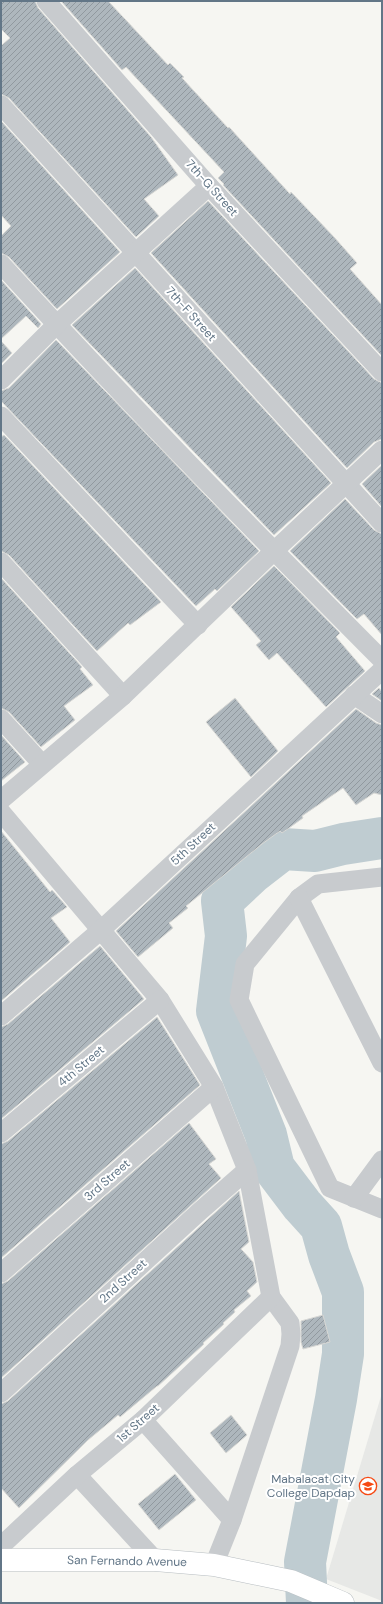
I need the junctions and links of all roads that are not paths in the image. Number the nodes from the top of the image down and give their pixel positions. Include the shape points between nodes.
1 (46, 1) edge
2 (1, 105) edge
3 (210, 186) junction
4 (135, 253) junction
5 (1, 264) edge
6 (56, 325) junction
7 (382, 372) edge
8 (1, 380) edge
9 (1, 416) edge
10 (382, 450) edge
11 (345, 484) junction
12 (382, 523) edge
13 (274, 552) junction
14 (1, 562) edge
15 (198, 625) junction
16 (382, 660) edge
17 (382, 670) edge
18 (354, 695) junction
19 (123, 696) junction
20 (382, 714) edge
21 (1, 719) edge
22 (42, 764) junction
23 (1, 800) edge
24 (1, 812) edge
25 (382, 877) edge
26 (299, 898) junction
27 (101, 930) junction
28 (160, 1000) junction
29 (1, 1016) edge
30 (382, 1063) edge
31 (214, 1087) junction
32 (1, 1133) edge
33 (382, 1160) edge
34 (247, 1170) junction
35 (354, 1198) junction
36 (382, 1209) edge
37 (1, 1273) edge
38 (271, 1297) junction
39 (1, 1393) edge
40 (143, 1420) junction
41 (77, 1475) junction
42 (232, 1520) junction
43 (1, 1546) edge
44 (1, 1560) edge
45 (155, 1560) junction
46 (214, 1565) junction
47 (339, 1601) edge

1 - 3 street, 7th-G Street
2 - 4 street, 7th-F Street
3 - 4 street
3 - 7 street, 7th-G Street
4 - 6 street
4 - 11 street, 7th-F Street
5 - 6 street
6 - 8 street
6 - 13 street
9 - 15 street
10 - 11 street
11 - 12 street, 7th-F Street
11 - 13 street
13 - 15 street
13 - 16 street
14 - 19 street
15 - 19 street
17 - 18 street, 5th Street
18 - 20 street
18 - 27 street, 5th Street
19 - 22 street
21 - 22 street
22 - 23 street
24 - 27 street
25 - 26 street via 318,884
26 - 30 street
26 - 35 street via 245,964 239,1000 330,1188
27 - 28 street
27 - 29 street, 5th Street
28 - 31 street
28 - 32 street, 4th Street
31 - 34 street
31 - 37 street, 3rd Street
33 - 35 street
34 - 38 street
34 - 39 street, 2nd Street
35 - 36 street
38 - 40 street, 1st Street
38 - 42 street via 290,1323 290,1346
40 - 41 street, 1st Street
40 - 42 street
41 - 43 street, 1st Street
41 - 45 street
42 - 46 street
44 - 45 main road, San Fernando Avenue
45 - 46 main road, San Fernando Avenue
46 - 47 main road, San Fernando Avenue via 291,1581

